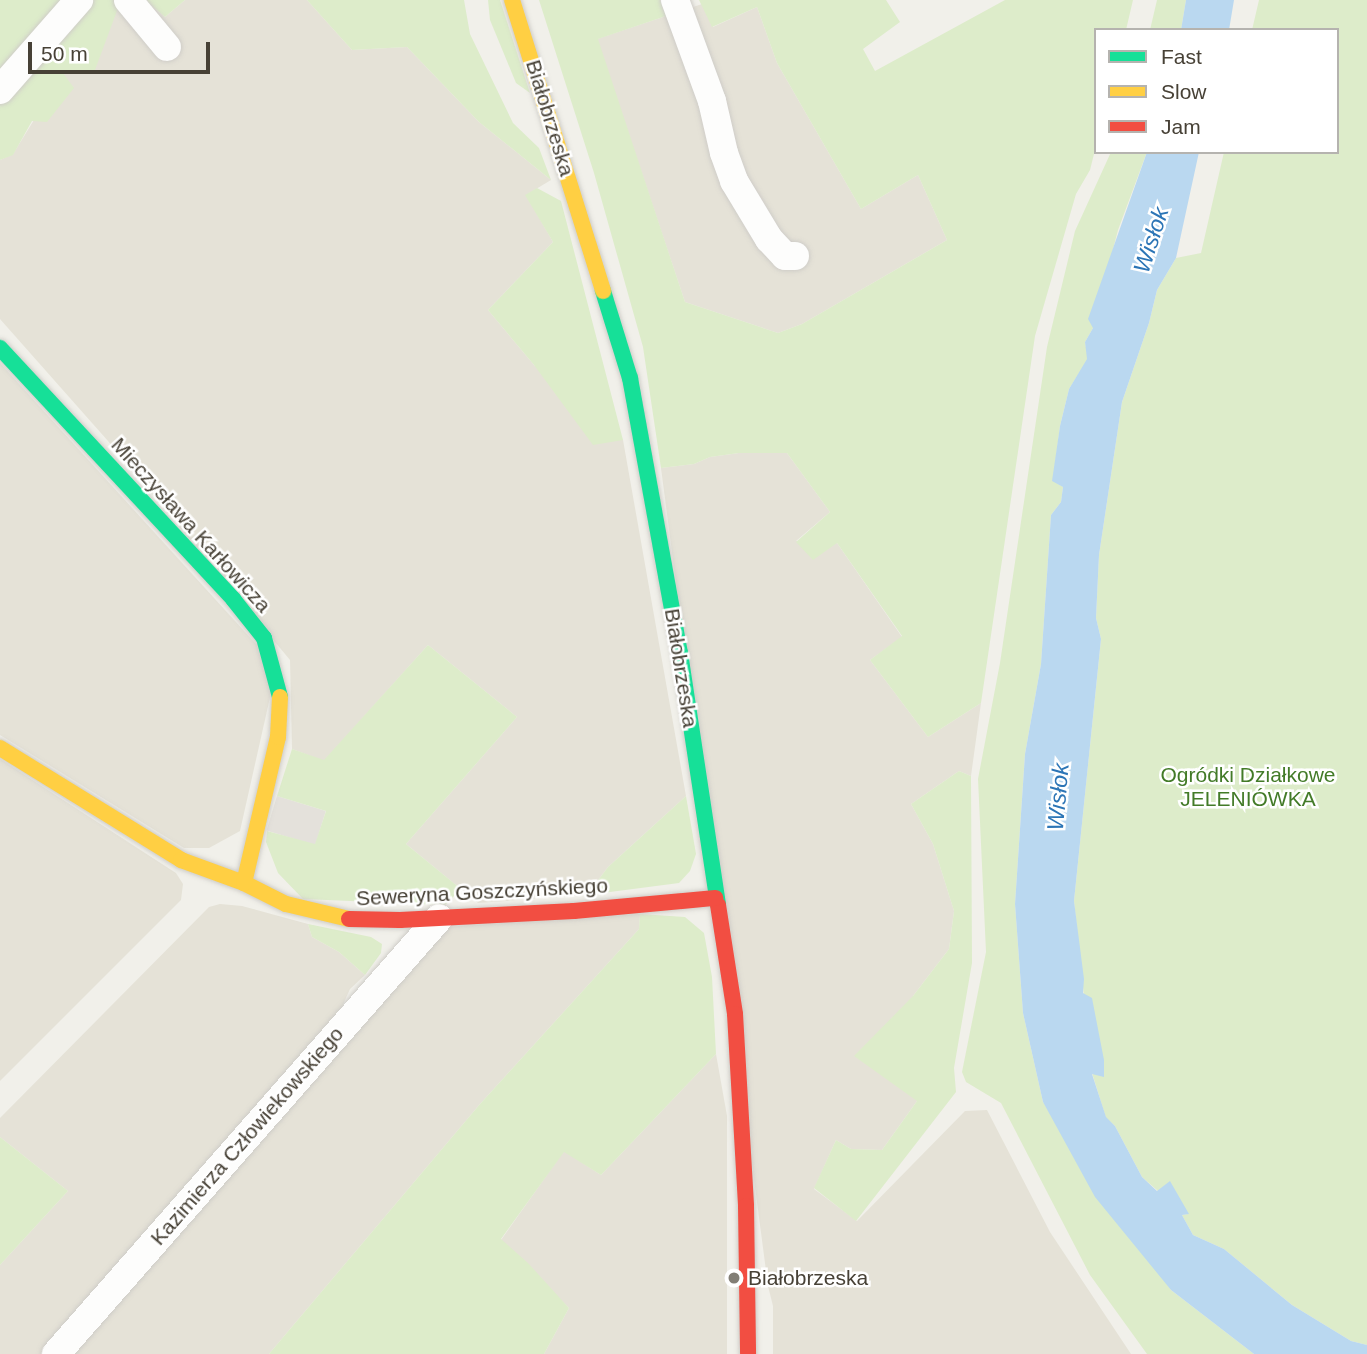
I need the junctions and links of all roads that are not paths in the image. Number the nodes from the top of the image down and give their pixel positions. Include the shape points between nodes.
1 (79, 0) edge
2 (128, 0) edge
3 (512, 0) edge
4 (675, 0) edge
5 (166, 47) dead end
6 (0, 90) edge
7 (795, 256) dead end
8 (0, 348) edge
9 (0, 748) edge
10 (244, 883) junction
11 (715, 898) junction
12 (439, 918) junction
13 (56, 1354) edge
14 (748, 1354) edge

1 - 6 street
2 - 5 street
3 - 11 street, Białobrzeska via 630,378 680,653
4 - 7 street via 712,101 734,181 769,239 785,256
8 - 10 street, Mieczysława Karłowicza via 264,638 280,698 278,737
9 - 10 street, Seweryna Goszczyńskiego via 181,860
10 - 12 street, Seweryna Goszczyńskiego via 286,904 341,919
11 - 12 street, Seweryna Goszczyńskiego
11 - 14 street, Białobrzeska via 735,1014 746,1206
12 - 13 street, Kazimierza Człowiekowskiego

